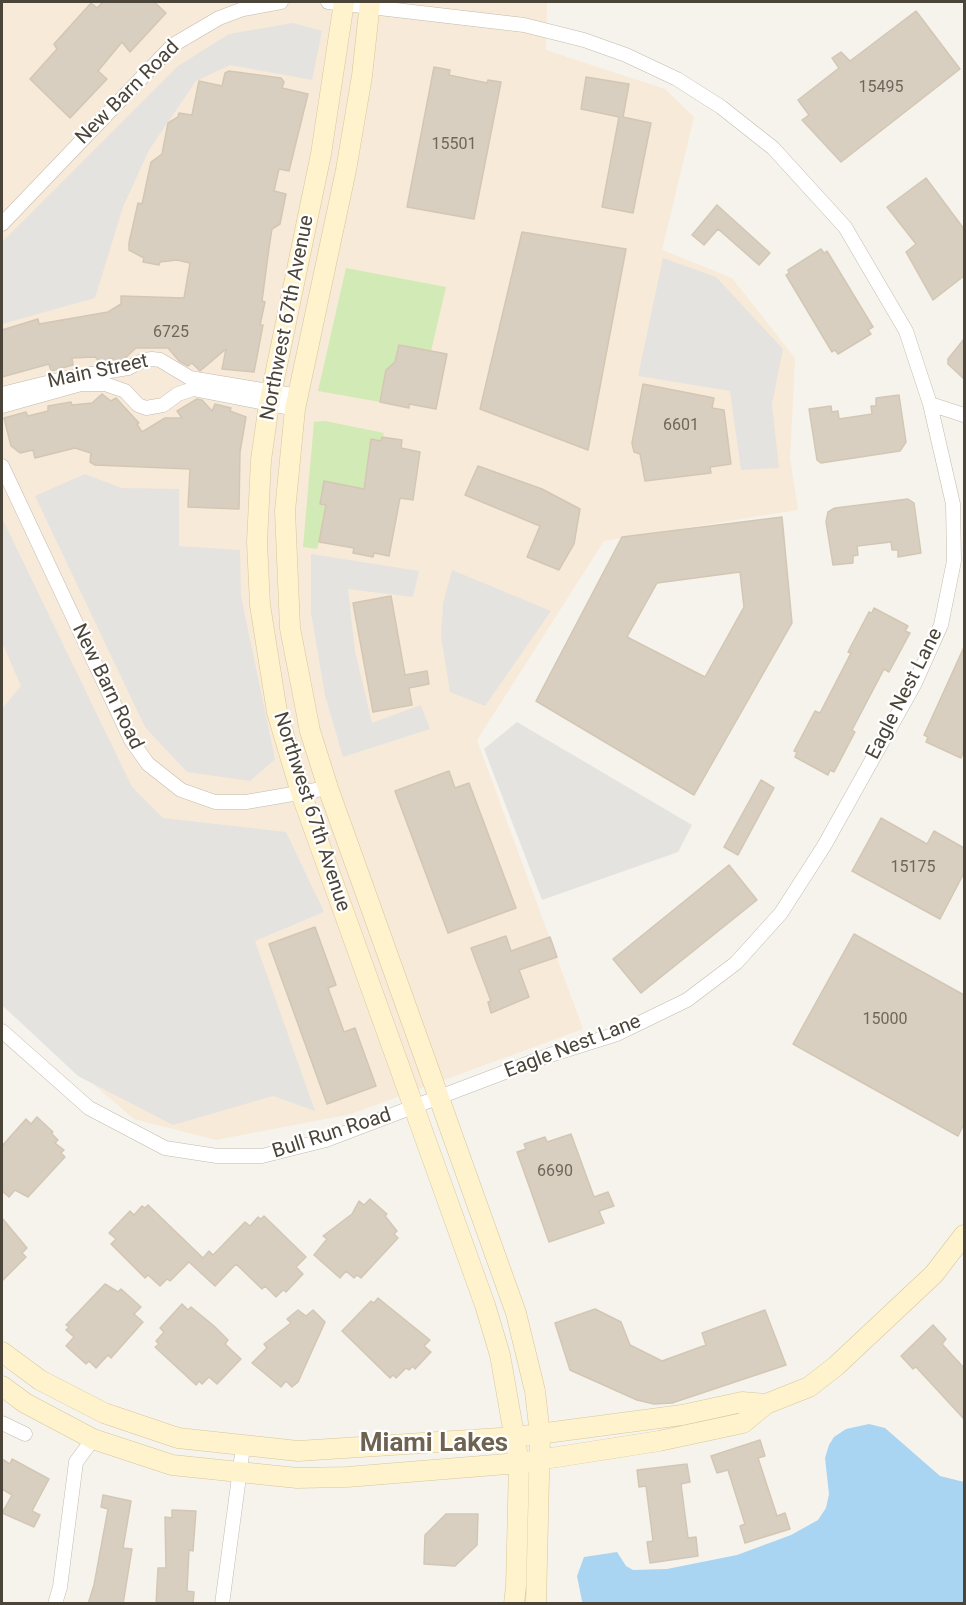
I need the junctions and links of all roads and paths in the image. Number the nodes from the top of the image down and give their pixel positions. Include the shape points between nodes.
1 (281, 2) edge
2 (339, 2) edge
3 (370, 3) edge
4 (2, 224) edge
5 (2, 394) edge
6 (271, 397) junction
7 (297, 402) junction
8 (930, 404) junction
9 (2, 406) edge
10 (964, 415) edge
11 (2, 466) edge
12 (960, 525) edge
13 (328, 788) junction
14 (302, 793) junction
15 (2, 1030) edge
16 (440, 1098) junction
17 (414, 1107) junction
18 (964, 1234) edge
19 (2, 1352) edge
20 (2, 1386) edge
21 (766, 1404) junction
22 (2, 1423) edge
23 (25, 1434) dead end
24 (540, 1435) junction
25 (516, 1437) junction
26 (93, 1439) junction
27 (243, 1447) junction
28 (541, 1459) junction
29 (519, 1463) junction
30 (240, 1474) junction
31 (55, 1604) edge
32 (222, 1604) edge
33 (514, 1604) edge
34 (536, 1604) edge

1 - 4 street, New Barn Road via 219,18 173,45
2 - 3 street, Eagle Nest Lane
2 - 6 main road, Northwest 67th Avenue via 321,154
3 - 7 main road, Northwest 67th Avenue via 346,170
3 - 8 street, Eagle Nest Lane via 524,25 584,40 677,79 721,107 773,148 845,227 902,323
5 - 6 street, Main Street via 67,378 128,369 152,359 190,378
6 - 7 street, Main Street
6 - 9 street, Main Street via 193,389 163,405 146,408 116,386 93,384 58,389
6 - 14 main road, Northwest 67th Avenue via 259,483 258,573 267,663 277,712
7 - 13 main road, Northwest 67th Avenue via 285,510 290,628 310,731
8 - 10 street
8 - 12 street, Eagle Nest Lane
11 - 14 street, New Barn Road via 132,740 148,764 170,783 206,800 246,802
12 - 16 street, Eagle Nest Lane via 947,605 915,683 824,846 774,922 736,963 687,1000 617,1034 550,1055
13 - 14 street, New Barn Road
13 - 16 main road, Northwest 67th Avenue
14 - 17 main road, Northwest 67th Avenue
15 - 17 street, Bull Run Road via 89,1108 165,1148 217,1156 262,1156 326,1140
16 - 17 street, Eagle Nest Lane
16 - 24 main road, Northwest 67th Avenue via 516,1313 535,1391
17 - 25 main road, Northwest 67th Avenue via 485,1305 500,1355
18 - 21 main road via 934,1274 836,1366 808,1387
19 - 27 main road via 40,1380 104,1413 178,1438
20 - 26 main road via 25,1403
21 - 24 main road via 742,1402
21 - 28 main road via 743,1423
22 - 23 street
24 - 25 main road
24 - 28 main road, Northwest 67th Avenue
25 - 27 main road via 346,1450
25 - 29 main road, Northwest 67th Avenue
26 - 30 main road via 172,1465
26 - 31 street via 76,1462
27 - 30 street
28 - 29 main road
28 - 34 main road, Northwest 67th Avenue
29 - 30 main road via 297,1479
29 - 33 main road, Northwest 67th Avenue
30 - 32 street

